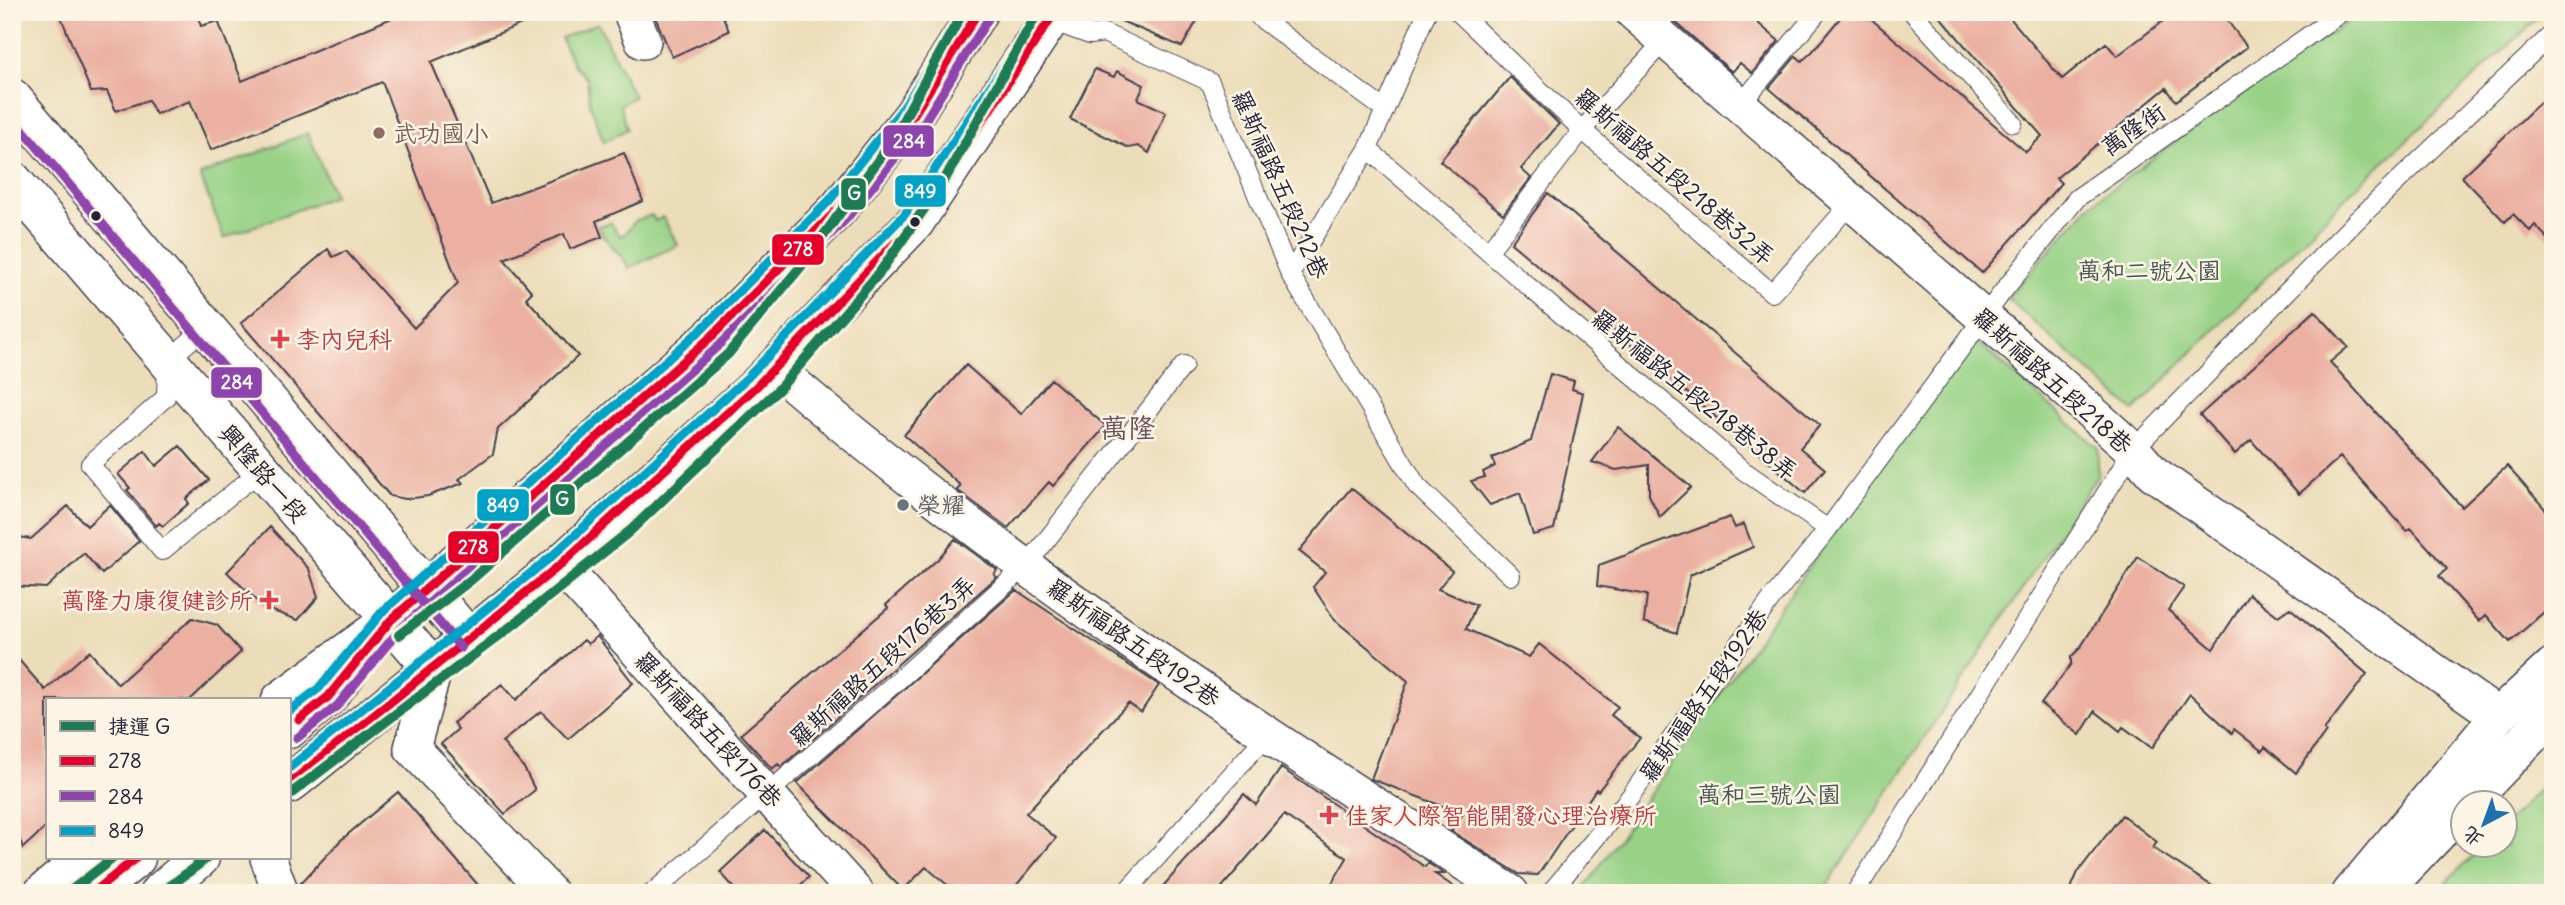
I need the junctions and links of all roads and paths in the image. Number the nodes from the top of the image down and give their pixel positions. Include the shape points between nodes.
1 (978, 12) edge
2 (1427, 12) edge
3 (1458, 12) edge
4 (1633, 12) edge
5 (1818, 12) edge
6 (1912, 12) edge
7 (2342, 12) edge
8 (1053, 17) edge
9 (1260, 18) dead end
10 (2553, 33) edge
11 (1665, 40) junction
12 (12, 98) edge
13 (1740, 105) junction
14 (1385, 110) junction
15 (2012, 122) dead end
16 (1582, 131) junction
17 (1368, 149) junction
18 (12, 180) edge
19 (1852, 202) junction
20 (1488, 252) junction
21 (1290, 274) junction
22 (1985, 319) junction
23 (205, 328) junction
24 (167, 361) junction
25 (1184, 365) dead end
26 (774, 367) junction
27 (2133, 450) junction
28 (261, 470) junction
29 (1828, 529) junction
30 (560, 565) junction
31 (1026, 566) junction
32 (1511, 576) dead end
33 (425, 588) junction
34 (391, 620) junction
35 (470, 640) junction
36 (2553, 665) edge
37 (434, 670) junction
38 (284, 698) edge
39 (2553, 712) edge
40 (2498, 716) junction
41 (2553, 719) edge
42 (290, 728) edge
43 (1267, 735) junction
44 (290, 783) edge
45 (2478, 790) edge
46 (2483, 790) edge
47 (770, 793) junction
48 (2450, 819) edge
49 (2450, 824) edge
50 (83, 860) edge
51 (134, 860) edge
52 (199, 860) edge
53 (269, 860) edge
54 (43, 893) edge
55 (93, 893) edge
56 (159, 893) edge
57 (281, 893) edge
58 (550, 893) edge
59 (652, 893) edge
60 (856, 893) edge
61 (1125, 893) edge
62 (1511, 893) edge
63 (1550, 893) edge
64 (1855, 893) edge
65 (2350, 893) edge
66 (2381, 893) edge

1 - 33 main road via 914,114 838,209 712,336
2 - 14 lane
3 - 16 lane, 羅斯福路五段218巷32弄
4 - 11 street, 羅斯福路五段218巷
5 - 13 lane
6 - 15 lane
7 - 22 lane, 萬隆街 via 2077,198
8 - 21 lane, 羅斯福路五段212巷 via 1090,35 1104,33 1210,82
8 - 26 main road via 915,222
9 - 14 lane
10 - 27 lane via 2354,222
11 - 13 street, 羅斯福路五段218巷
11 - 16 lane
12 - 23 main road, 興隆路一段
13 - 19 street, 羅斯福路五段218巷
14 - 17 lane
16 - 19 lane, 羅斯福路五段218巷32弄 via 1772,293
16 - 20 lane
17 - 20 lane, 羅斯福路五段218巷38弄
17 - 21 lane
18 - 24 main road, 興隆路一段
19 - 22 street, 羅斯福路五段218巷
20 - 29 lane, 羅斯福路五段218巷38弄 via 1744,471
21 - 32 lane, 羅斯福路五段212巷 via 1417,486
22 - 27 street, 羅斯福路五段218巷
22 - 29 lane
23 - 24 lane
23 - 33 main road, 興隆路一段
24 - 28 main road, 興隆路一段
24 - 28 lane via 166,397 90,464 162,551
25 - 31 lane, 羅斯福路五段176巷3弄
26 - 30 main road
26 - 31 street, 羅斯福路五段192巷
27 - 40 street, 羅斯福路五段218巷 via 2153,473
27 - 64 lane
28 - 34 main road, 興隆路一段
29 - 63 lane, 羅斯福路五段192巷 via 1772,598 1629,799
30 - 35 main road
30 - 47 street, 羅斯福路五段176巷
31 - 43 street, 羅斯福路五段192巷
31 - 47 lane, 羅斯福路五段176巷3弄
33 - 34 main road
33 - 35 main road, 興隆路一段
34 - 37 main road, 興隆路一段
34 - 38 main road
34 - 42 main road via 328,697
35 - 37 main road
36 - 40 street
37 - 44 main road
37 - 58 street via 412,748
39 - 45 main road
40 - 65 street
41 - 46 main road
43 - 61 lane
43 - 62 street, 羅斯福路五段192巷
47 - 59 lane, 羅斯福路五段176巷3弄
47 - 60 street, 羅斯福路五段176巷
48 - 66 main road
49 - 66 main road
50 - 54 main road
51 - 55 main road
52 - 56 main road
53 - 57 street

